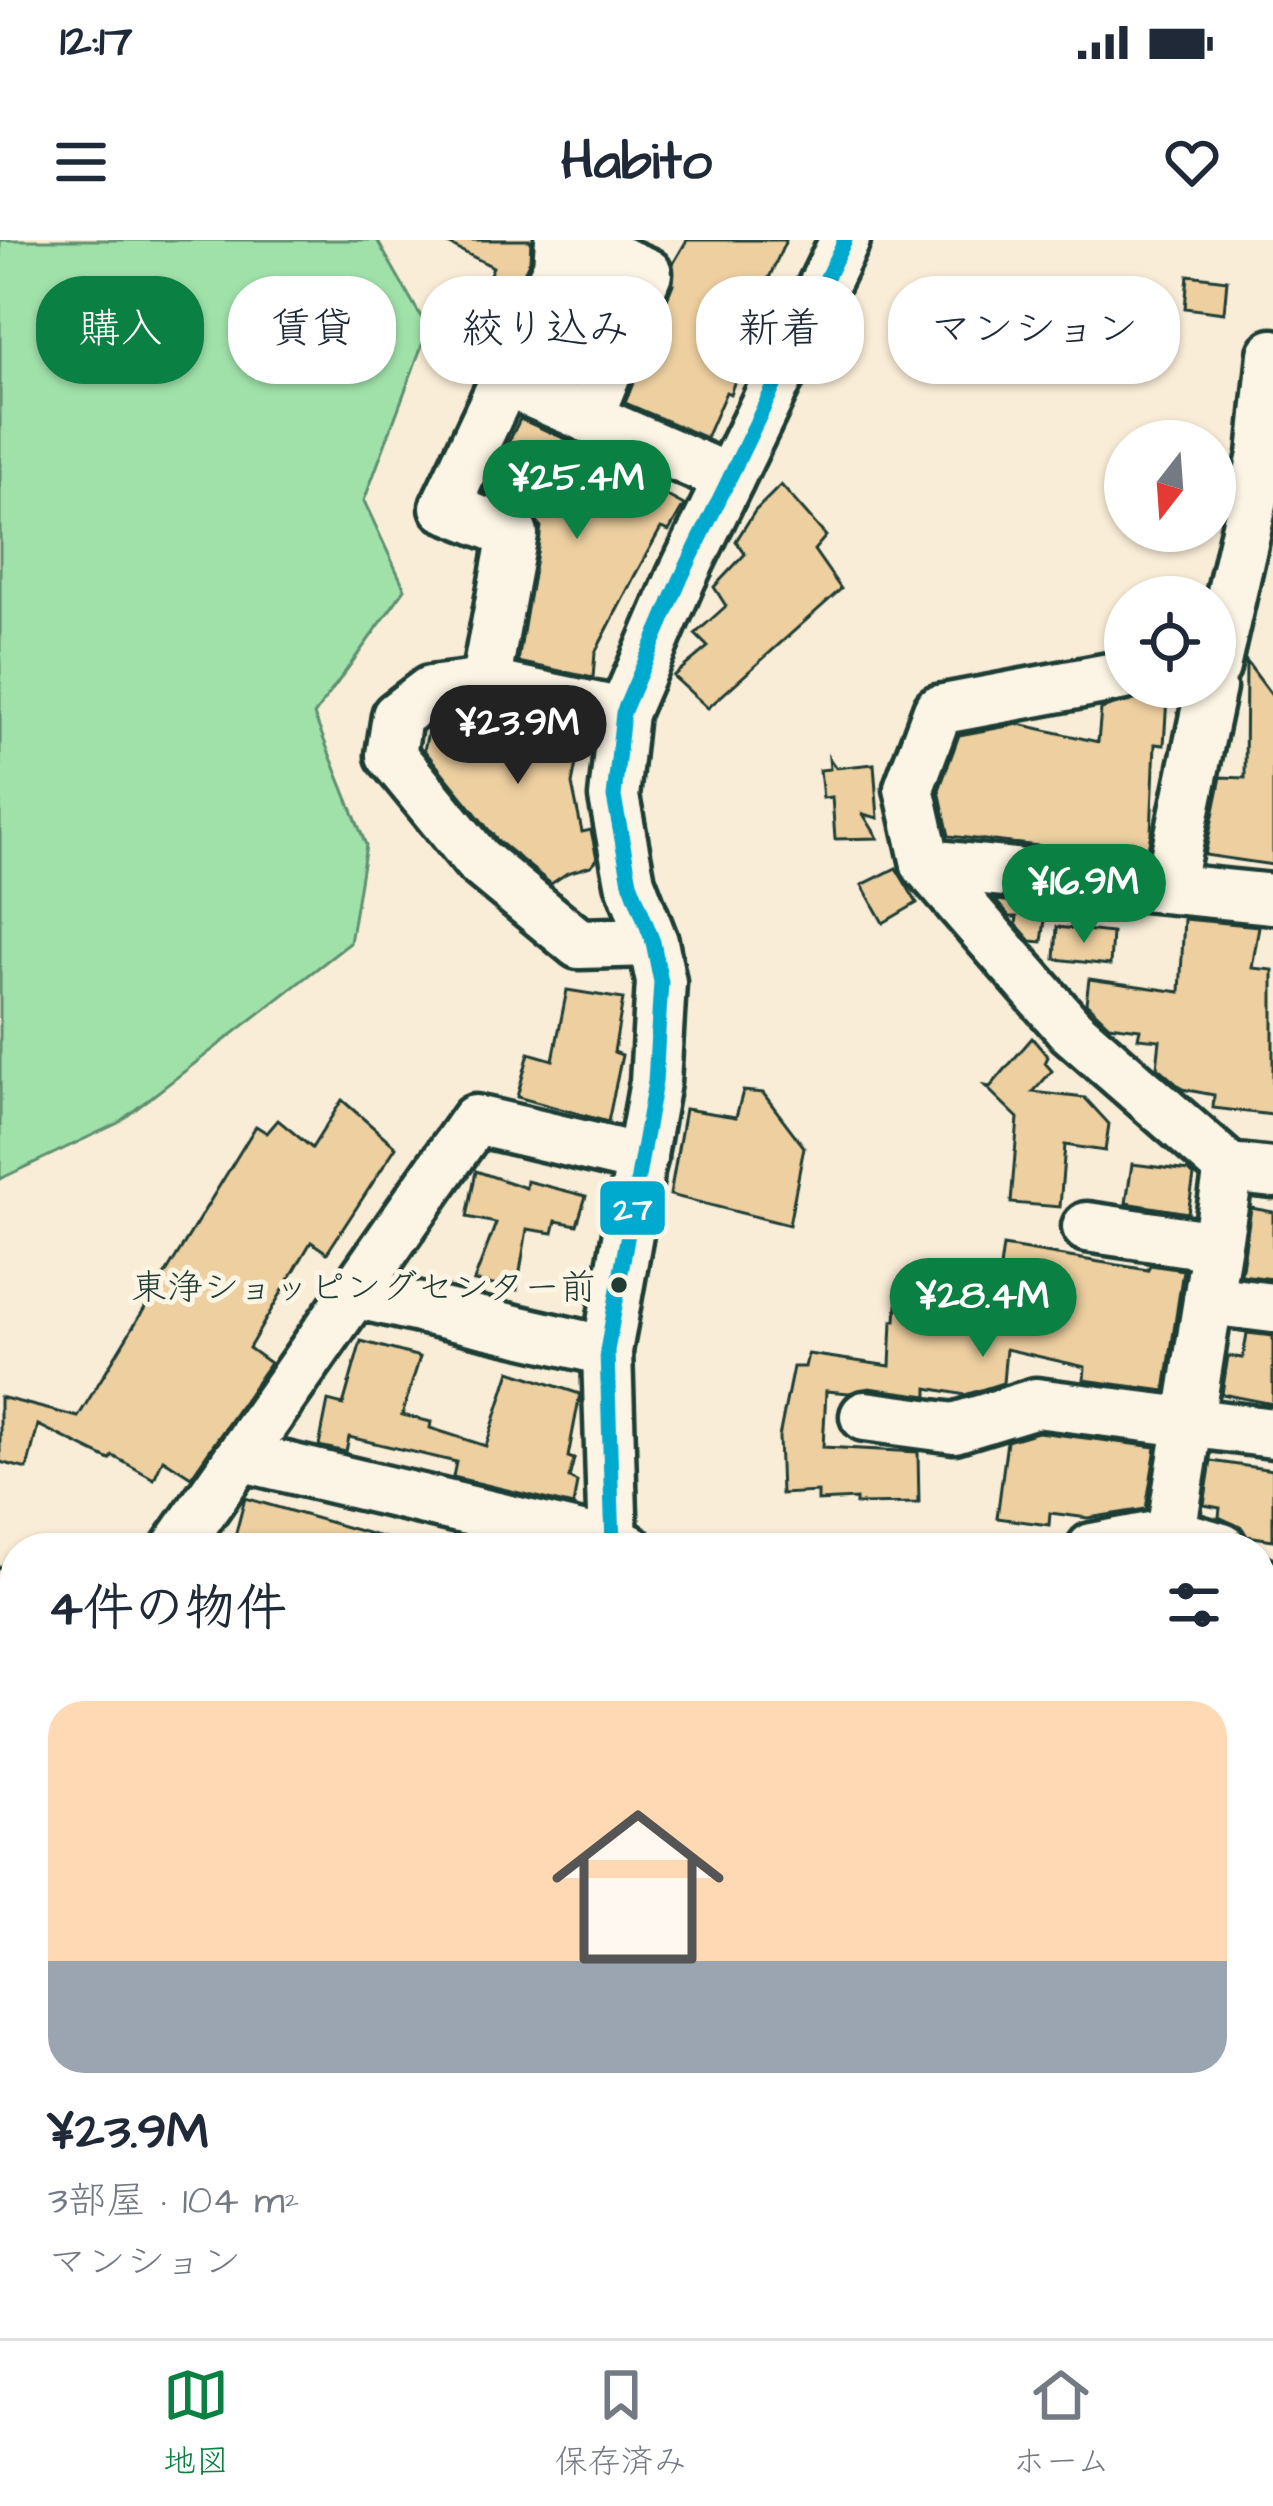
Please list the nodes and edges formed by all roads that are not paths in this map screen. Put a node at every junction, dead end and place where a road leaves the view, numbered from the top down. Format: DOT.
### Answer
graph roads {
  1 [pos="845,240"];
  2 [pos="561,242"];
  3 [pos="553,276"];
  4 [pos="1273,354"];
  5 [pos="503,384"];
  6 [pos="511,384"];
  7 [pos="588,418"];
  8 [pos="1268,455"];
  9 [pos="729,479"];
  10 [pos="1236,581"];
  11 [pos="1104,678"];
  12 [pos="485,684"];
  13 [pos="1206,708"];
  14 [pos="623,713"];
  15 [pos="926,864"];
  16 [pos="1169,887"];
  17 [pos="1273,899"];
  18 [pos="653,942"];
  19 [pos="642,1159"];
  20 [pos="1251,1171"];
  21 [pos="1087,1228"];
  22 [pos="1216,1246"];
  23 [pos="355,1293"];
  24 [pos="1208,1300"];
  25 [pos="1273,1308"];
  26 [pos="607,1351"];
  27 [pos="865,1416"];
  28 [pos="1189,1422"];
  29 [pos="1273,1433"];
  30 [pos="243,1457"];
  31 [pos="187,1533"];
  32 [pos="560,1533"];
  33 [pos="617,1533"];
  34 [pos="1171,1533"];
  1 -- 9 [label="street"];
  2 -- 3 [label="street"];
  2 -- 7 [label="street"];
  4 -- 8 [label="street"];
  5 -- 12 [label="street"];
  6 -- 7 [label="street"];
  7 -- 9 [label="street"];
  8 -- 10 [label="street"];
  9 -- 14 [label="street"];
  11 -- 15 [label="street"];
  12 -- 14 [label="street"];
  12 -- 18 [label="street"];
  13 -- 16 [label="street"];
  14 -- 18 [label="street"];
  15 -- 16 [label="street"];
  15 -- 20 [label="street"];
  16 -- 17 [label="street"];
  18 -- 19 [label="street"];
  19 -- 23 [label="street"];
  19 -- 26 [label="street"];
  20 -- 22 [label="street"];
  21 -- 22 [label="street"];
  22 -- 24 [label="street"];
  23 -- 26 [label="street"];
  23 -- 30 [label="street"];
  24 -- 25 [label="street"];
  24 -- 28 [label="street"];
  26 -- 33 [label="street"];
  27 -- 28 [label="street"];
  28 -- 29 [label="street"];
  28 -- 34 [label="street"];
  30 -- 31 [label="street"];
  30 -- 32 [label="street"];
}
